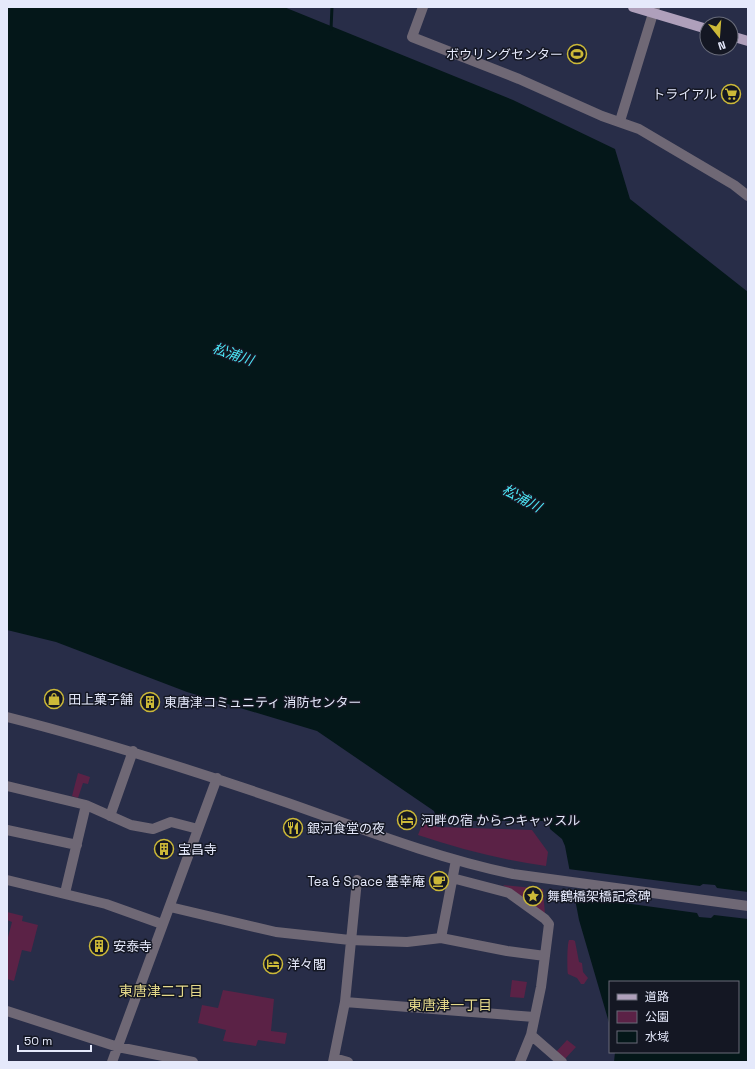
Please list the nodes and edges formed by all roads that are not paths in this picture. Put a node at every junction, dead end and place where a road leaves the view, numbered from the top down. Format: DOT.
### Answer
graph roads {
  1 [pos="423,7"];
  2 [pos="633,7"];
  3 [pos="654,10"];
  4 [pos="699,26"];
  5 [pos="620,122"];
  6 [pos="748,196"];
  7 [pos="7,717"];
  8 [pos="133,751"];
  9 [pos="217,778"];
  10 [pos="7,786"];
  11 [pos="86,805"];
  12 [pos="110,816"];
  13 [pos="198,829"];
  14 [pos="7,830"];
  15 [pos="77,845"];
  16 [pos="456,860"];
  17 [pos="452,878"];
  18 [pos="7,880"];
  19 [pos="357,880"];
  20 [pos="65,893"];
  21 [pos="748,906"];
  22 [pos="170,907"];
  23 [pos="162,924"];
  24 [pos="441,938"];
  25 [pos="350,940"];
  26 [pos="546,956"];
  27 [pos="345,1002"];
  28 [pos="7,1011"];
  29 [pos="534,1017"];
  30 [pos="531,1035"];
  31 [pos="118,1046"];
  32 [pos="333,1060"];
  33 [pos="112,1062"];
  34 [pos="193,1062"];
  35 [pos="348,1062"];
  36 [pos="520,1062"];
  37 [pos="562,1062"];
  1 -- 5 [label="street"];
  2 -- 3 [label="main road"];
  3 -- 4 [label="main road"];
  3 -- 5 [label="street"];
  5 -- 6 [label="street"];
  7 -- 8 [label="street"];
  8 -- 9 [label="street"];
  8 -- 12 [label="street"];
  9 -- 13 [label="street"];
  9 -- 16 [label="street"];
  10 -- 11 [label="street"];
  11 -- 12 [label="street"];
  11 -- 15 [label="street"];
  12 -- 13 [label="street"];
  13 -- 22 [label="street"];
  14 -- 15 [label="street"];
  15 -- 20 [label="street"];
  16 -- 17 [label="street"];
  16 -- 21 [label="street"];
  17 -- 24 [label="street"];
  17 -- 26 [label="street"];
  18 -- 20 [label="street"];
  19 -- 25 [label="street"];
  20 -- 23 [label="street"];
  22 -- 23 [label="street"];
  22 -- 25 [label="street"];
  23 -- 31 [label="street"];
  24 -- 25 [label="street"];
  24 -- 26 [label="street"];
  25 -- 27 [label="street"];
  26 -- 29 [label="street"];
  27 -- 29 [label="street"];
  27 -- 32 [label="street"];
  28 -- 31 [label="street"];
  29 -- 30 [label="street"];
  30 -- 36 [label="street"];
  30 -- 37 [label="street"];
  31 -- 33 [label="street"];
  31 -- 34 [label="street"];
  32 -- 35 [label="street"];
}
